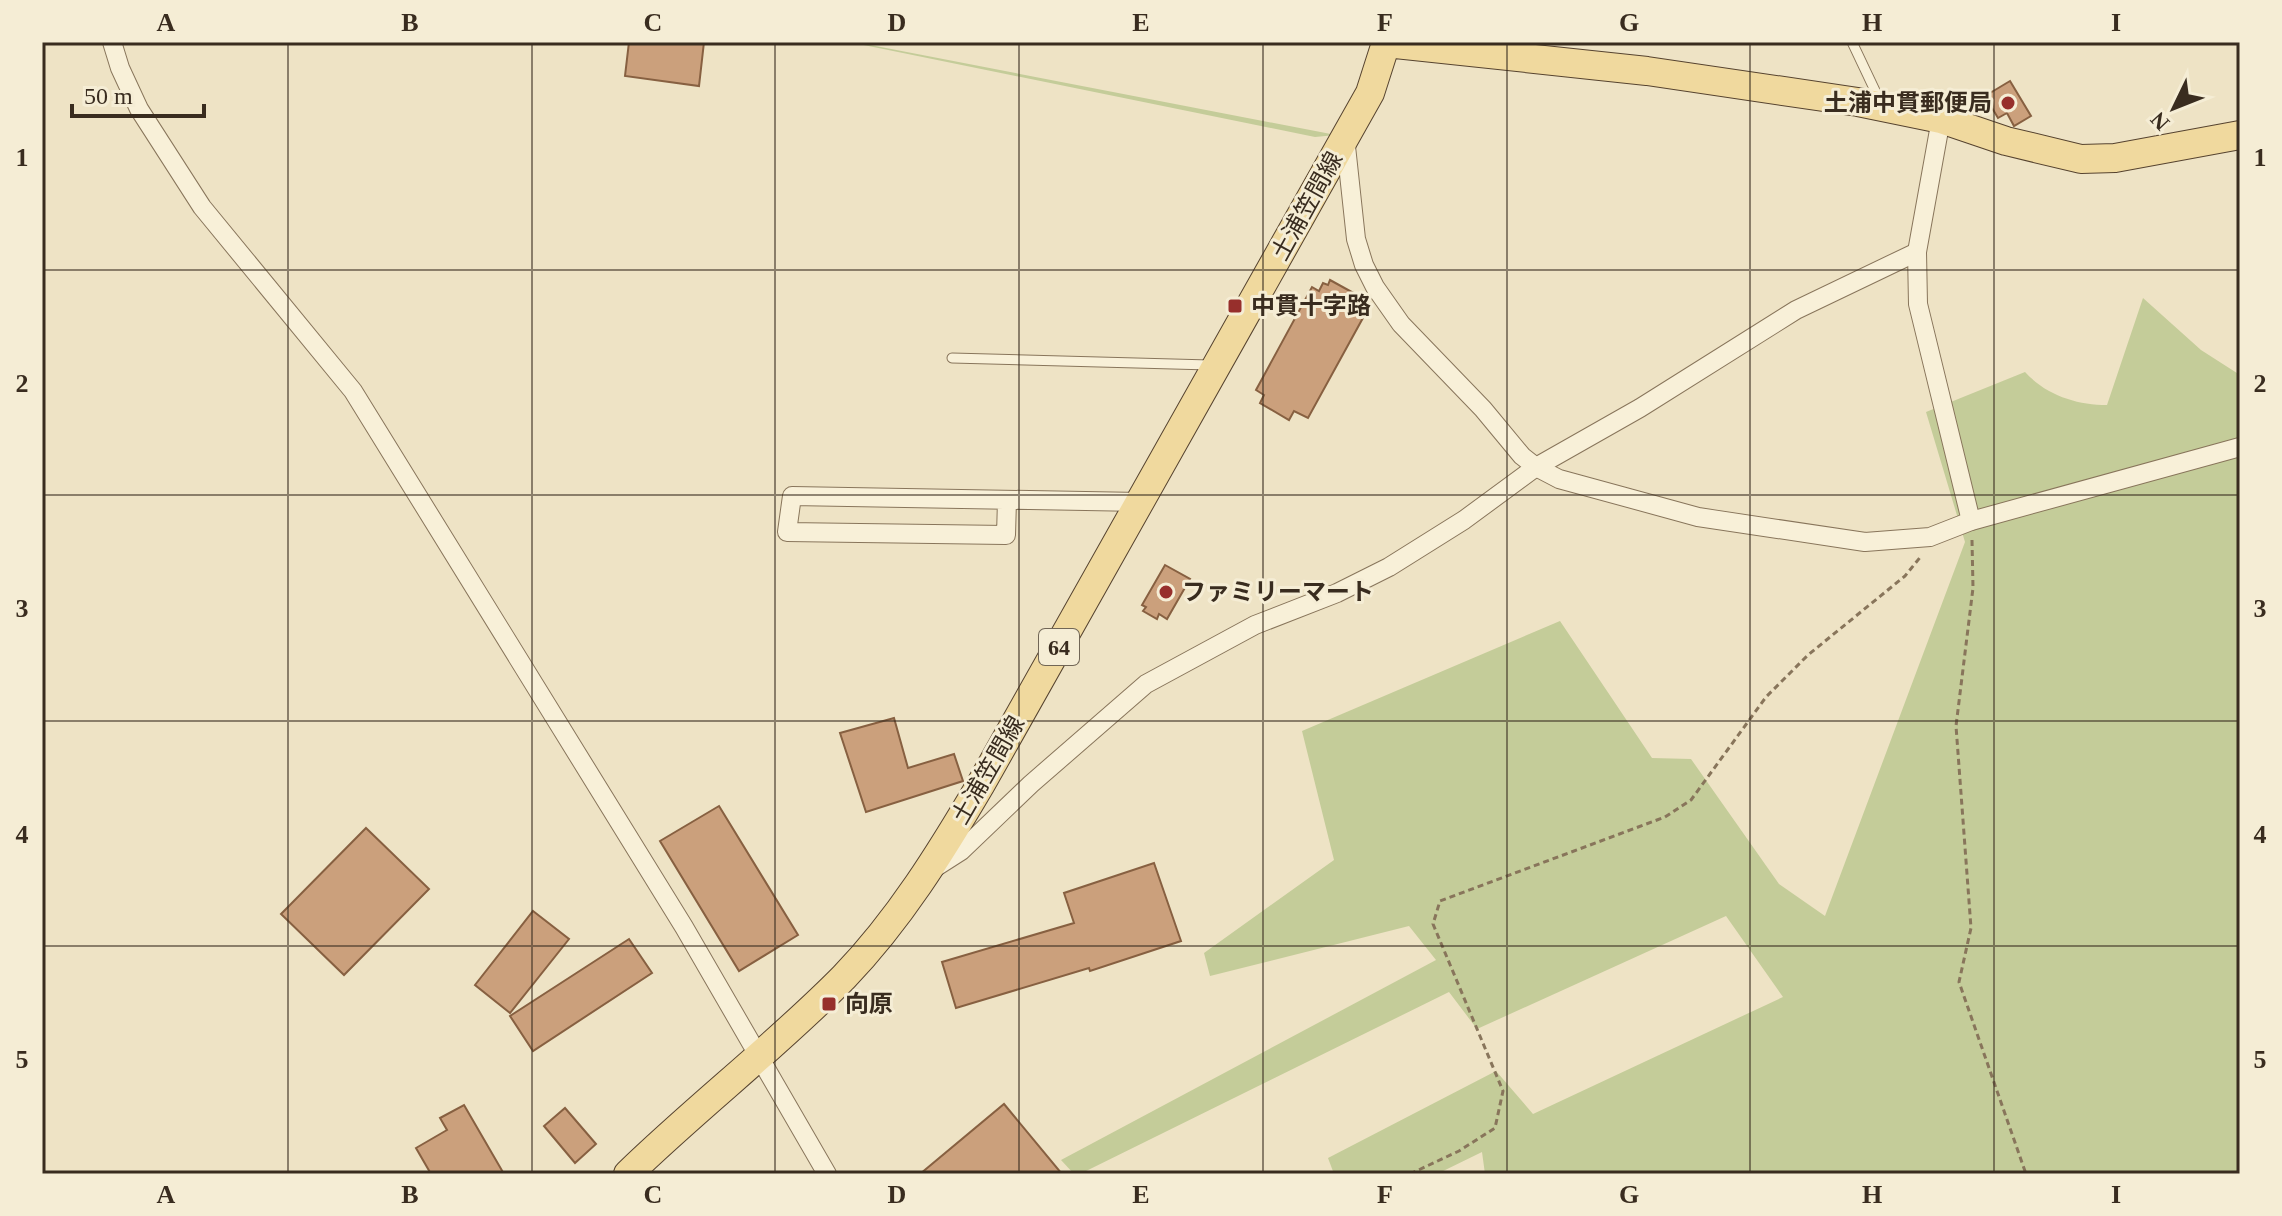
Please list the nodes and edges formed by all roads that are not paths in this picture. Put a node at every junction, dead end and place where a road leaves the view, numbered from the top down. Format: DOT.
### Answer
graph roads {
  1 [pos="112,42"];
  2 [pos="1852,42"];
  3 [pos="1882,106"];
  4 [pos="1941,119"];
  5 [pos="2240,135"];
  6 [pos="1345,137"];
  7 [pos="1917,252"];
  8 [pos="952,358"];
  9 [pos="1218,365"];
  10 [pos="2240,447"];
  11 [pos="1536,467"];
  12 [pos="1007,500"];
  13 [pos="1141,502"];
  14 [pos="1971,521"];
  15 [pos="927,873"];
  16 [pos="759,1057"];
  17 [pos="628,1174"];
  18 [pos="827,1174"];
  1 -- 16 [label="street"];
  2 -- 3 [label="lane"];
  3 -- 4 [label="main road, 土浦笠間線 / 64"];
  3 -- 6 [label="main road, 土浦笠間線 / 64"];
  4 -- 5 [label="main road, 土浦笠間線 / 64"];
  4 -- 7 [label="street"];
  6 -- 9 [label="main road, 土浦笠間線 / 64"];
  6 -- 11 [label="street"];
  7 -- 11 [label="street"];
  7 -- 14 [label="street"];
  8 -- 9 [label="lane"];
  9 -- 13 [label="main road, 土浦笠間線 / 64"];
  10 -- 14 [label="street"];
  11 -- 14 [label="street"];
  11 -- 15 [label="street"];
  12 -- 12 [label="street"];
  12 -- 13 [label="street"];
  13 -- 15 [label="main road, 土浦笠間線 / 64"];
  15 -- 16 [label="main road, 土浦笠間線 / 64"];
  16 -- 17 [label="main road, 土浦笠間線 / 64"];
  16 -- 18 [label="street"];
}
